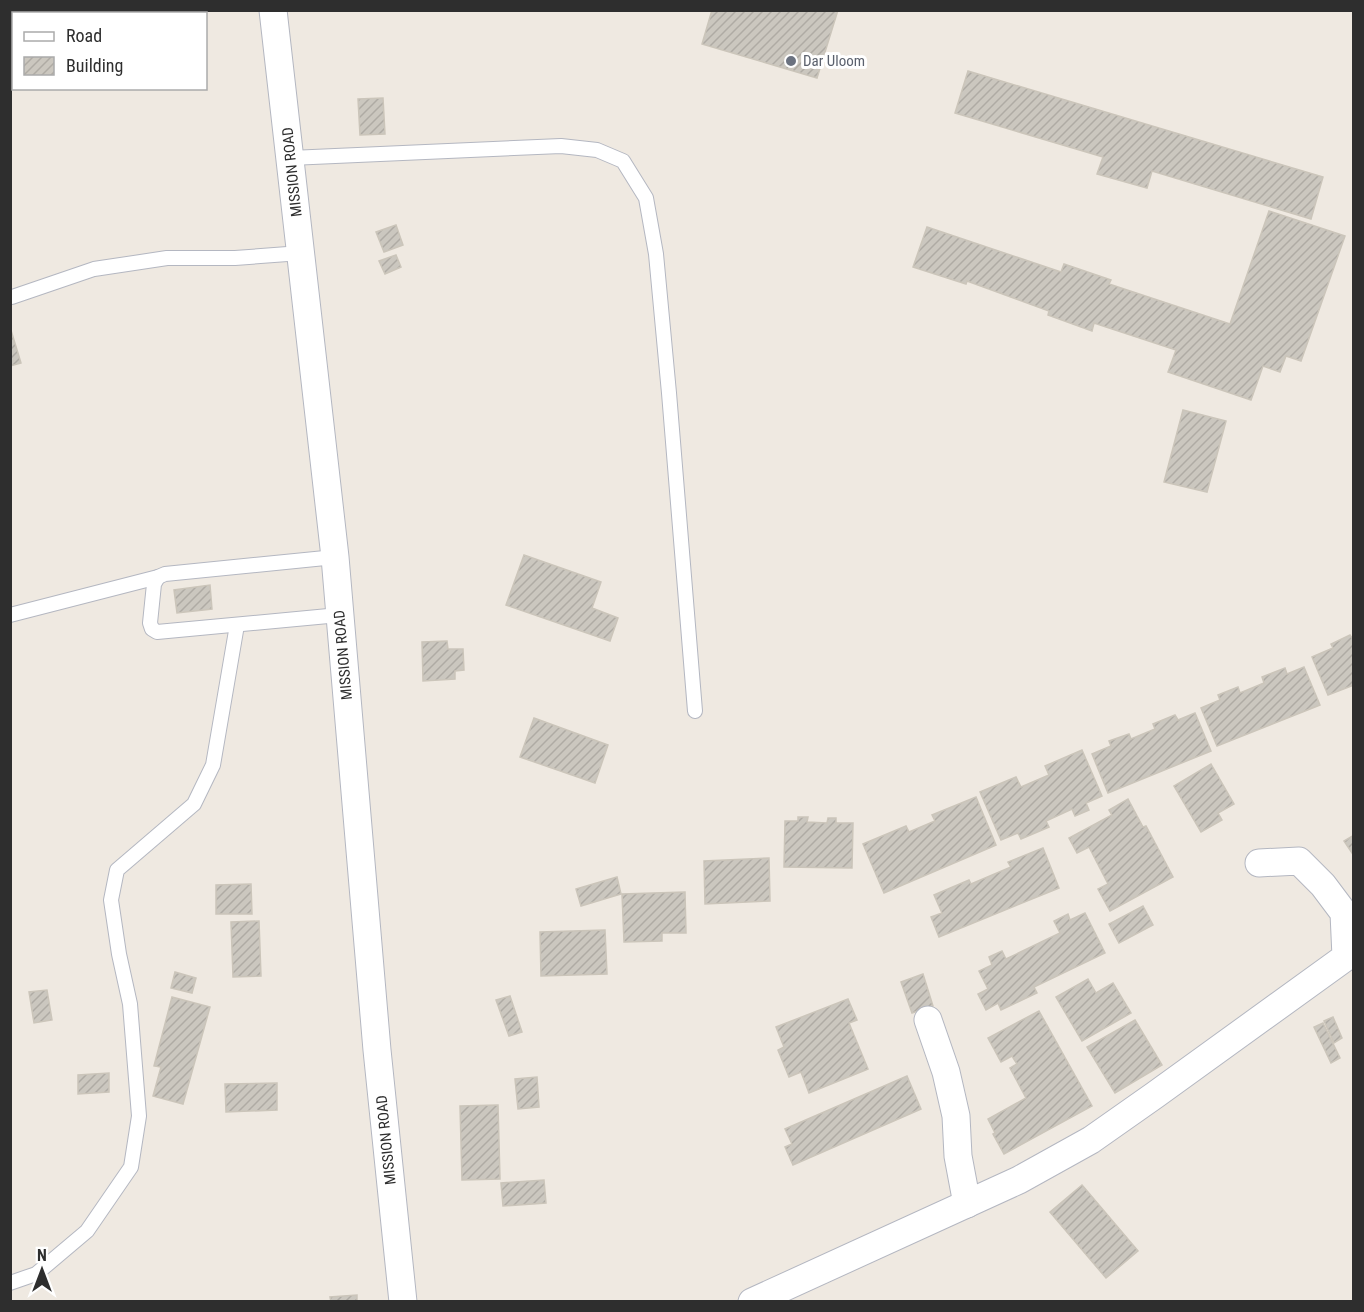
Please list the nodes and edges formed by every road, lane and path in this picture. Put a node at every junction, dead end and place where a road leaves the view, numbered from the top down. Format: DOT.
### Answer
graph roads {
  1 [pos="273,10"];
  2 [pos="290,158"];
  3 [pos="301,253"];
  4 [pos="12,297"];
  5 [pos="335,557"];
  6 [pos="158,577"];
  7 [pos="10,615"];
  8 [pos="339,615"];
  9 [pos="237,625"];
  10 [pos="695,711"];
  11 [pos="1259,863"];
  12 [pos="928,1020"];
  13 [pos="967,1204"];
  14 [pos="10,1283"];
  15 [pos="403,1302"];
  16 [pos="752,1302"];
  1 -- 2 [label="street, MISSION ROAD"];
  2 -- 3 [label="street, MISSION ROAD"];
  2 -- 10 [label="lane"];
  3 -- 4 [label="lane"];
  3 -- 5 [label="street, MISSION ROAD"];
  5 -- 6 [label="lane"];
  5 -- 8 [label="street, MISSION ROAD"];
  6 -- 7 [label="lane"];
  6 -- 9 [label="lane"];
  8 -- 9 [label="lane"];
  8 -- 15 [label="street, MISSION ROAD"];
  9 -- 14 [label="lane"];
  11 -- 13 [label="street"];
  12 -- 13 [label="street"];
  13 -- 16 [label="street"];
}
